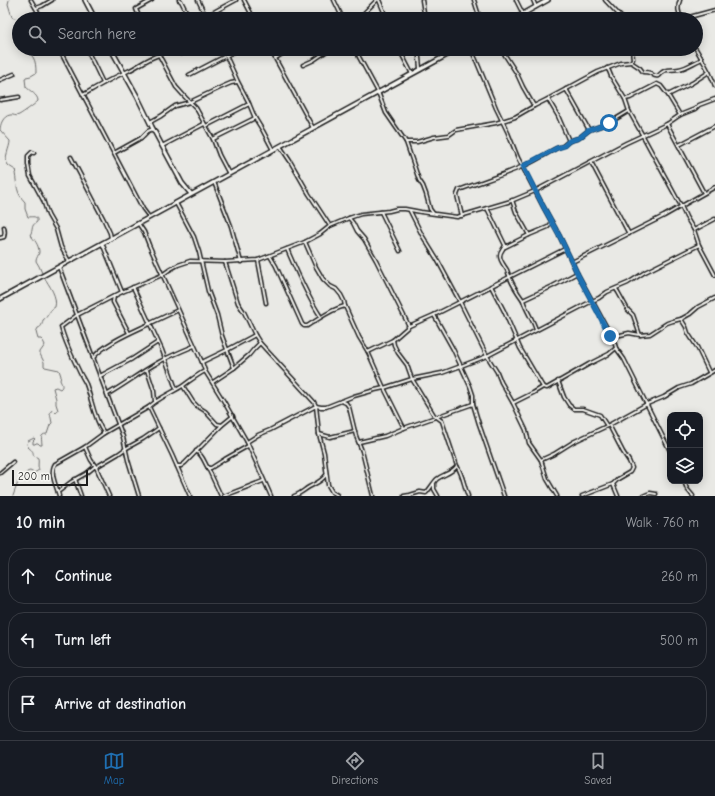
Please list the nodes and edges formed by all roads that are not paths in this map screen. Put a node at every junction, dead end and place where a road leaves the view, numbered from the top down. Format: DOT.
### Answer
graph roads {
  1 [pos="31,0"];
  2 [pos="52,0"];
  3 [pos="85,0"];
  4 [pos="152,0"];
  5 [pos="179,0"];
  6 [pos="198,0"];
  7 [pos="236,0"];
  8 [pos="244,0"];
  9 [pos="334,0"];
  10 [pos="378,0"];
  11 [pos="422,0"];
  12 [pos="474,0"];
  13 [pos="516,0"];
  14 [pos="533,0"];
  15 [pos="548,0"];
  16 [pos="605,0"];
  17 [pos="680,0"];
  18 [pos="536,7"];
  19 [pos="36,8"];
  20 [pos="715,10"];
  21 [pos="38,12"];
  22 [pos="91,12"];
  23 [pos="137,12"];
  24 [pos="186,12"];
  25 [pos="204,12"];
  26 [pos="217,12"];
  27 [pos="250,12"];
  28 [pos="339,12"];
  29 [pos="365,12"];
  30 [pos="384,12"];
  31 [pos="424,12"];
  32 [pos="478,12"];
  33 [pos="522,12"];
  34 [pos="527,12"];
  35 [pos="616,12"];
  36 [pos="678,12"];
  37 [pos="703,13"];
  38 [pos="63,56"];
  39 [pos="90,56"];
  40 [pos="115,56"];
  41 [pos="156,56"];
  42 [pos="160,56"];
  43 [pos="227,56"];
  44 [pos="279,56"];
  45 [pos="320,56"];
  46 [pos="358,56"];
  47 [pos="403,56"];
  48 [pos="419,56"];
  49 [pos="445,56"];
  50 [pos="474,56"];
  51 [pos="505,56"];
  52 [pos="633,56"];
  53 [pos="276,58"];
  54 [pos="702,58"];
  55 [pos="631,62"];
  56 [pos="303,65"];
  57 [pos="607,68"];
  58 [pos="420,70"];
  59 [pos="709,72"];
  60 [pos="124,73"];
  61 [pos="14,74"];
  62 [pos="412,74"];
  63 [pos="189,75"];
  64 [pos="0,80"];
  65 [pos="238,82"];
  66 [pos="103,83"];
  67 [pos="715,85"];
  68 [pos="566,90"];
  69 [pos="378,92"];
  70 [pos="668,94"];
  71 [pos="83,95"];
  72 [pos="19,97"];
  73 [pos="548,99"];
  74 [pos="625,99"];
  75 [pos="715,99"];
  76 [pos="0,100"];
  77 [pos="190,102"];
  78 [pos="249,104"];
  79 [pos="534,106"];
  80 [pos="629,111"];
  81 [pos="680,115"];
  82 [pos="255,118"];
  83 [pos="502,121"];
  84 [pos="150,122"];
  85 [pos="667,124"];
  86 [pos="205,125"];
  87 [pos="715,126"];
  88 [pos="314,128"];
  89 [pos="153,129"];
  90 [pos="589,130"];
  91 [pos="644,136"];
  92 [pos="213,139"];
  93 [pos="569,141"];
  94 [pos="406,142"];
  95 [pos="679,145"];
  96 [pos="162,146"];
  97 [pos="280,146"];
  98 [pos="273,150"];
  99 [pos="34,153"];
  100 [pos="114,153"];
  101 [pos="71,157"];
  102 [pos="591,162"];
  103 [pos="523,166"];
  104 [pos="229,174"];
  105 [pos="214,182"];
  106 [pos="715,187"];
  107 [pos="535,191"];
  108 [pos="704,193"];
  109 [pos="191,194"];
  110 [pos="512,200"];
  111 [pos="176,203"];
  112 [pos="681,206"];
  113 [pos="487,208"];
  114 [pos="409,210"];
  115 [pos="381,212"];
  116 [pos="434,214"];
  117 [pos="462,216"];
  118 [pos="149,218"];
  119 [pos="348,218"];
  120 [pos="715,219"];
  121 [pos="552,222"];
  122 [pos="138,223"];
  123 [pos="330,226"];
  124 [pos="4,227"];
  125 [pos="694,230"];
  126 [pos="629,234"];
  127 [pos="529,235"];
  128 [pos="0,238"];
  129 [pos="111,238"];
  130 [pos="305,242"];
  131 [pos="102,244"];
  132 [pos="699,245"];
  133 [pos="505,247"];
  134 [pos="565,248"];
  135 [pos="287,249"];
  136 [pos="400,251"];
  137 [pos="270,256"];
  138 [pos="258,260"];
  139 [pos="69,261"];
  140 [pos="201,261"];
  141 [pos="225,262"];
  142 [pos="241,262"];
  143 [pos="572,262"];
  144 [pos="59,266"];
  145 [pos="577,273"];
  146 [pos="715,274"];
  147 [pos="162,275"];
  148 [pos="509,277"];
  149 [pos="491,286"];
  150 [pos="133,287"];
  151 [pos="616,289"];
  152 [pos="122,292"];
  153 [pos="114,296"];
  154 [pos="715,298"];
  155 [pos="0,299"];
  156 [pos="523,300"];
  157 [pos="592,301"];
  158 [pos="460,302"];
  159 [pos="266,303"];
  160 [pos="345,306"];
  161 [pos="178,310"];
  162 [pos="77,315"];
  163 [pos="434,315"];
  164 [pos="321,316"];
  165 [pos="680,319"];
  166 [pos="150,323"];
  167 [pos="409,326"];
  168 [pos="536,330"];
  169 [pos="129,334"];
  170 [pos="255,335"];
  171 [pos="640,335"];
  172 [pos="610,336"];
  173 [pos="393,340"];
  174 [pos="516,340"];
  175 [pos="158,342"];
  176 [pos="260,343"];
  177 [pos="194,346"];
  178 [pos="616,348"];
  179 [pos="227,350"];
  180 [pos="368,352"];
  181 [pos="487,356"];
  182 [pos="93,358"];
  183 [pos="165,359"];
  184 [pos="202,362"];
  185 [pos="461,366"];
  186 [pos="234,368"];
  187 [pos="147,370"];
  188 [pos="715,370"];
  189 [pos="205,371"];
  190 [pos="709,372"];
  191 [pos="100,376"];
  192 [pos="412,379"];
  193 [pos="558,381"];
  194 [pos="213,382"];
  195 [pos="183,386"];
  196 [pos="543,387"];
  197 [pos="384,388"];
  198 [pos="176,389"];
  199 [pos="108,394"];
  200 [pos="341,400"];
  201 [pos="155,401"];
  202 [pos="513,403"];
  203 [pos="474,404"];
  204 [pos="647,404"];
  205 [pos="316,406"];
  206 [pos="150,407"];
  207 [pos="233,416"];
  208 [pos="436,417"];
  209 [pos="119,425"];
  210 [pos="222,425"];
  211 [pos="608,425"];
  212 [pos="159,428"];
  213 [pos="404,428"];
  214 [pos="355,431"];
  215 [pos="104,434"];
  216 [pos="319,434"];
  217 [pos="247,442"];
  218 [pos="359,442"];
  219 [pos="248,446"];
  220 [pos="85,447"];
  221 [pos="668,448"];
  222 [pos="125,449"];
  223 [pos="196,451"];
  224 [pos="541,460"];
  225 [pos="13,462"];
  226 [pos="177,466"];
  227 [pos="457,466"];
  228 [pos="96,467"];
  229 [pos="208,468"];
  230 [pos="0,473"];
  231 [pos="326,475"];
  232 [pos="76,480"];
  233 [pos="263,481"];
  234 [pos="434,483"];
  235 [pos="613,484"];
  236 [pos="685,484"];
  237 [pos="58,492"];
  238 [pos="656,494"];
  239 [pos="338,495"];
  240 [pos="59,496"];
  241 [pos="81,496"];
  242 [pos="108,496"];
  243 [pos="139,496"];
  244 [pos="190,496"];
  245 [pos="222,496"];
  246 [pos="271,496"];
  247 [pos="294,496"];
  248 [pos="373,496"];
  249 [pos="404,496"];
  250 [pos="438,496"];
  251 [pos="468,496"];
  252 [pos="504,496"];
  253 [pos="557,496"];
  254 [pos="582,496"];
  255 [pos="618,496"];
  256 [pos="643,496"];
  257 [pos="693,496"];
  1 -- 19 [label="street"];
  2 -- 19 [label="street"];
  3 -- 22 [label="main road"];
  4 -- 23 [label="street"];
  5 -- 24 [label="street"];
  6 -- 25 [label="street"];
  7 -- 26 [label="street"];
  8 -- 27 [label="street"];
  9 -- 28 [label="street"];
  10 -- 29 [label="street"];
  10 -- 30 [label="street"];
  11 -- 31 [label="street"];
  12 -- 32 [label="street"];
  13 -- 33 [label="street"];
  14 -- 18 [label="street"];
  15 -- 18 [label="main road"];
  16 -- 35 [label="street"];
  17 -- 36 [label="street"];
  18 -- 34 [label="main road"];
  19 -- 21 [label="street"];
  20 -- 37 [label="street"];
  38 -- 71 [label="street"];
  39 -- 66 [label="street"];
  40 -- 60 [label="main road"];
  41 -- 60 [label="street"];
  42 -- 77 [label="street"];
  43 -- 63 [label="street"];
  43 -- 65 [label="street"];
  44 -- 53 [label="street"];
  45 -- 56 [label="street"];
  46 -- 69 [label="street"];
  47 -- 62 [label="street"];
  48 -- 58 [label="street"];
  49 -- 58 [label="main road"];
  50 -- 83 [label="street"];
  51 -- 79 [label="street"];
  52 -- 55 [label="street"];
  53 -- 88 [label="street"];
  54 -- 55 [label="street"];
  54 -- 59 [label="street"];
  55 -- 57 [label="street"];
  57 -- 68 [label="street"];
  57 -- 74 [label="street"];
  58 -- 62 [label="main road"];
  59 -- 67 [label="street"];
  59 -- 70 [label="street"];
  60 -- 66 [label="street"];
  60 -- 84 [label="main road"];
  61 -- 64 [label="street"];
  62 -- 69 [label="main road"];
  65 -- 77 [label="street"];
  65 -- 78 [label="street"];
  66 -- 71 [label="street"];
  68 -- 73 [label="street"];
  68 -- 90 [label="street"];
  69 -- 88 [label="main road"];
  69 -- 94 [label="street"];
  70 -- 74 [label="street"];
  70 -- 81 [label="street"];
  71 -- 100 [label="street"];
  72 -- 76 [label="street"];
  73 -- 79 [label="street"];
  73 -- 93 [label="street"];
  74 -- 80 [label="street"];
  75 -- 81 [label="street"];
  77 -- 84 [label="street"];
  77 -- 86 [label="street"];
  78 -- 82 [label="street"];
  78 -- 86 [label="street"];
  79 -- 83 [label="street"];
  80 -- 90 [label="street"];
  80 -- 91 [label="street"];
  81 -- 85 [label="street"];
  82 -- 92 [label="street"];
  82 -- 98 [label="street"];
  83 -- 94 [label="street"];
  83 -- 103 [label="street"];
  84 -- 89 [label="main road"];
  85 -- 91 [label="street"];
  85 -- 95 [label="street"];
  86 -- 92 [label="street"];
  86 -- 96 [label="street"];
  87 -- 95 [label="street"];
  88 -- 97 [label="main road"];
  89 -- 96 [label="main road"];
  89 -- 100 [label="street"];
  90 -- 93 [label="street"];
  91 -- 102 [label="street"];
  91 -- 112 [label="street"];
  92 -- 104 [label="street"];
  93 -- 103 [label="street"];
  94 -- 116 [label="street"];
  95 -- 108 [label="street"];
  96 -- 109 [label="main road"];
  97 -- 98 [label="main road"];
  97 -- 123 [label="street"];
  98 -- 104 [label="main road"];
  99 -- 139 [label="street"];
  100 -- 118 [label="street"];
  101 -- 129 [label="street"];
  102 -- 107 [label="street"];
  102 -- 126 [label="street"];
  103 -- 107 [label="street"];
  103 -- 117 [label="street"];
  104 -- 105 [label="main road"];
  105 -- 109 [label="main road"];
  105 -- 142 [label="street"];
  106 -- 108 [label="street"];
  107 -- 110 [label="street"];
  107 -- 121 [label="street"];
  108 -- 112 [label="street"];
  109 -- 111 [label="main road"];
  110 -- 113 [label="street"];
  110 -- 127 [label="street"];
  111 -- 118 [label="main road"];
  111 -- 140 [label="street"];
  112 -- 125 [label="street"];
  112 -- 126 [label="street"];
  113 -- 117 [label="street"];
  113 -- 133 [label="street"];
  114 -- 115 [label="street"];
  114 -- 116 [label="street"];
  114 -- 158 [label="street"];
  115 -- 119 [label="street"];
  115 -- 136 [label="street"];
  116 -- 117 [label="street"];
  118 -- 122 [label="main road"];
  119 -- 123 [label="street"];
  119 -- 167 [label="street"];
  120 -- 125 [label="street"];
  121 -- 127 [label="street"];
  121 -- 134 [label="street"];
  122 -- 129 [label="main road"];
  122 -- 147 [label="street"];
  123 -- 130 [label="street"];
  124 -- 128 [label="street"];
  125 -- 132 [label="street"];
  126 -- 143 [label="street"];
  127 -- 133 [label="street"];
  129 -- 131 [label="main road"];
  130 -- 135 [label="street"];
  130 -- 160 [label="street"];
  131 -- 139 [label="main road"];
  131 -- 152 [label="street"];
  132 -- 146 [label="street"];
  132 -- 151 [label="street"];
  133 -- 148 [label="street"];
  134 -- 143 [label="street"];
  134 -- 148 [label="street"];
  135 -- 137 [label="street"];
  135 -- 164 [label="street"];
  137 -- 138 [label="street"];
  137 -- 164 [label="street"];
  138 -- 142 [label="street"];
  138 -- 159 [label="street"];
  139 -- 144 [label="main road"];
  140 -- 141 [label="street"];
  140 -- 147 [label="street"];
  140 -- 179 [label="street"];
  141 -- 142 [label="street"];
  141 -- 170 [label="street"];
  143 -- 145 [label="street"];
  144 -- 155 [label="main road"];
  144 -- 162 [label="street"];
  145 -- 156 [label="street"];
  145 -- 157 [label="street"];
  147 -- 150 [label="street"];
  147 -- 161 [label="street"];
  148 -- 149 [label="street"];
  148 -- 156 [label="street"];
  149 -- 158 [label="street"];
  149 -- 174 [label="street"];
  150 -- 152 [label="street"];
  150 -- 166 [label="street"];
  151 -- 157 [label="street"];
  151 -- 171 [label="street"];
  152 -- 153 [label="street"];
  153 -- 162 [label="street"];
  153 -- 169 [label="street"];
  154 -- 165 [label="street"];
  156 -- 168 [label="street"];
  157 -- 168 [label="street"];
  157 -- 172 [label="street"];
  158 -- 163 [label="street"];
  158 -- 181 [label="street"];
  160 -- 164 [label="street"];
  160 -- 180 [label="street"];
  161 -- 166 [label="street"];
  161 -- 177 [label="street"];
  162 -- 182 [label="street"];
  162 -- 215 [label="street"];
  163 -- 167 [label="street"];
  163 -- 185 [label="street"];
  165 -- 171 [label="street"];
  165 -- 190 [label="street"];
  166 -- 169 [label="street"];
  166 -- 175 [label="street"];
  167 -- 173 [label="street"];
  168 -- 174 [label="street"];
  169 -- 182 [label="street"];
  170 -- 176 [label="street"];
  170 -- 179 [label="street"];
  171 -- 172 [label="street"];
  172 -- 178 [label="street"];
  173 -- 180 [label="street"];
  173 -- 192 [label="street"];
  174 -- 181 [label="street"];
  174 -- 196 [label="street"];
  175 -- 183 [label="street"];
  175 -- 191 [label="street"];
  176 -- 186 [label="street"];
  176 -- 205 [label="street"];
  177 -- 183 [label="street"];
  177 -- 184 [label="street"];
  178 -- 193 [label="street"];
  178 -- 204 [label="street"];
  179 -- 184 [label="street"];
  179 -- 186 [label="street"];
  180 -- 197 [label="street"];
  181 -- 185 [label="street"];
  181 -- 202 [label="street"];
  182 -- 191 [label="street"];
  183 -- 187 [label="street"];
  183 -- 198 [label="street"];
  184 -- 189 [label="street"];
  185 -- 192 [label="street"];
  185 -- 203 [label="street"];
  186 -- 194 [label="street"];
  187 -- 199 [label="street"];
  187 -- 201 [label="street"];
  188 -- 190 [label="street"];
  189 -- 194 [label="street"];
  189 -- 195 [label="street"];
  190 -- 204 [label="street"];
  191 -- 199 [label="street"];
  192 -- 197 [label="street"];
  192 -- 208 [label="street"];
  193 -- 196 [label="street"];
  193 -- 211 [label="street"];
  194 -- 207 [label="street"];
  195 -- 198 [label="street"];
  195 -- 210 [label="street"];
  196 -- 202 [label="street"];
  197 -- 200 [label="street"];
  197 -- 213 [label="street"];
  198 -- 201 [label="street"];
  199 -- 209 [label="street"];
  200 -- 205 [label="street"];
  200 -- 214 [label="street"];
  201 -- 206 [label="street"];
  202 -- 224 [label="street"];
  203 -- 208 [label="street"];
  203 -- 252 [label="street"];
  204 -- 211 [label="street"];
  204 -- 221 [label="street"];
  205 -- 216 [label="street"];
  205 -- 217 [label="street"];
  206 -- 209 [label="street"];
  206 -- 212 [label="street"];
  207 -- 210 [label="street"];
  207 -- 217 [label="street"];
  208 -- 213 [label="street"];
  208 -- 227 [label="street"];
  209 -- 215 [label="street"];
  209 -- 222 [label="street"];
  210 -- 223 [label="street"];
  211 -- 224 [label="street"];
  211 -- 235 [label="street"];
  212 -- 222 [label="street"];
  212 -- 226 [label="street"];
  213 -- 218 [label="street"];
  214 -- 216 [label="street"];
  214 -- 218 [label="street"];
  215 -- 220 [label="street"];
  216 -- 231 [label="street"];
  217 -- 219 [label="street"];
  218 -- 248 [label="street"];
  219 -- 229 [label="street"];
  219 -- 233 [label="street"];
  220 -- 228 [label="street"];
  220 -- 237 [label="street"];
  222 -- 228 [label="street"];
  222 -- 243 [label="street"];
  223 -- 226 [label="street"];
  223 -- 229 [label="street"];
  224 -- 253 [label="street"];
  225 -- 230 [label="street"];
  226 -- 244 [label="street"];
  227 -- 234 [label="street"];
  227 -- 251 [label="street"];
  228 -- 232 [label="street"];
  228 -- 242 [label="street"];
  229 -- 245 [label="street"];
  231 -- 239 [label="street"];
  231 -- 247 [label="street"];
  232 -- 237 [label="street"];
  232 -- 241 [label="street"];
  233 -- 245 [label="street"];
  233 -- 246 [label="street"];
  234 -- 249 [label="street"];
  234 -- 250 [label="street"];
  235 -- 254 [label="street"];
  235 -- 255 [label="street"];
  236 -- 257 [label="street"];
  237 -- 240 [label="street"];
  238 -- 256 [label="street"];
}
